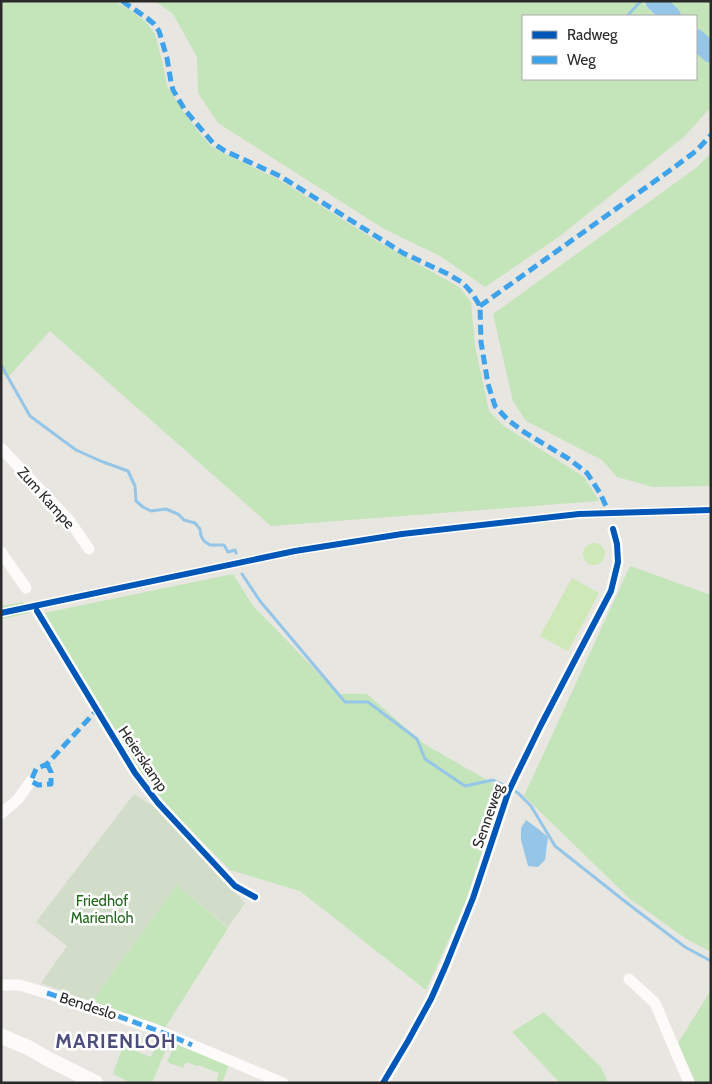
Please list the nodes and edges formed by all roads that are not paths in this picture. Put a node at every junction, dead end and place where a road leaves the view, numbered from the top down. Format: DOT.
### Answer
graph roads {
  1 [pos="1,448"];
  2 [pos="613,529"];
  3 [pos="89,549"];
  4 [pos="1,552"];
  5 [pos="26,588"];
  6 [pos="37,611"];
  7 [pos="31,781"];
  8 [pos="1,814"];
  9 [pos="255,897"];
  10 [pos="629,979"];
  11 [pos="1,985"];
  12 [pos="1,1036"];
  13 [pos="96,1083"];
  14 [pos="283,1083"];
  15 [pos="383,1083"];
  16 [pos="689,1083"];
  1 -- 3 [label="street, Zum Kampe"];
  2 -- 15 [label="street, Senneweg"];
  4 -- 5 [label="street"];
  6 -- 9 [label="street, Heierskamp"];
  7 -- 8 [label="street"];
  10 -- 16 [label="street"];
  11 -- 14 [label="street, Bendeslo"];
  12 -- 13 [label="street"];
}
